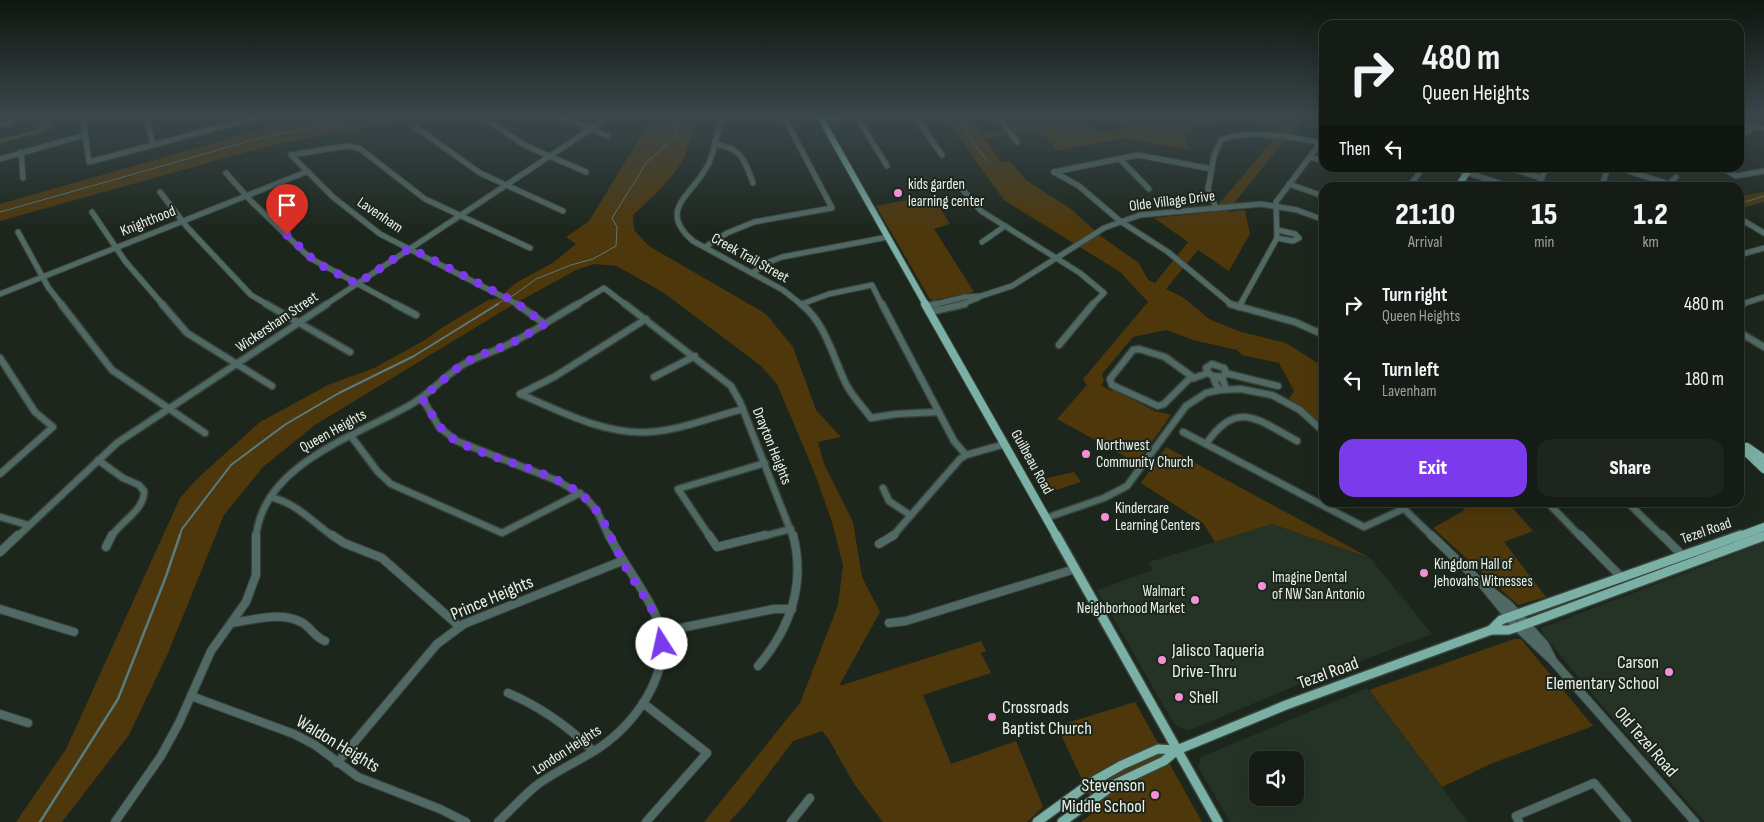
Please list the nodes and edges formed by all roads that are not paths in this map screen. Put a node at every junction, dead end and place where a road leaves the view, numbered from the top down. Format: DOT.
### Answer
graph roads {
  1 [pos="20,155"];
  2 [pos="88,155"];
  3 [pos="114,155"];
  4 [pos="294,155"];
  5 [pos="369,155"];
  6 [pos="454,155"];
  7 [pos="711,155"];
  8 [pos="741,155"];
  9 [pos="804,155"];
  10 [pos="842,155"];
  11 [pos="880,155"];
  12 [pos="1215,155"];
  13 [pos="549,156"];
  14 [pos="1310,156"];
  15 [pos="1120,159"];
  16 [pos="1319,159"];
  17 [pos="887,166"];
  18 [pos="1212,169"];
  19 [pos="1764,171"];
  20 [pos="306,172"];
  21 [pos="586,172"];
  22 [pos="1473,172"];
  23 [pos="1522,172"];
  24 [pos="1544,172"];
  25 [pos="1633,172"];
  26 [pos="1730,172"];
  27 [pos="226,173"];
  28 [pos="1676,176"];
  29 [pos="23,178"];
  30 [pos="1542,178"];
  31 [pos="1499,182"];
  32 [pos="1540,182"];
  33 [pos="1667,182"];
  34 [pos="1671,182"];
  35 [pos="753,183"];
  36 [pos="1289,184"];
  37 [pos="506,185"];
  38 [pos="1149,189"];
  39 [pos="963,190"];
  40 [pos="160,192"];
  41 [pos="1319,195"];
  42 [pos="246,196"];
  43 [pos="1275,206"];
  44 [pos="1216,208"];
  45 [pos="564,211"];
  46 [pos="92,212"];
  47 [pos="459,216"];
  48 [pos="1319,218"];
  49 [pos="182,221"];
  50 [pos="1120,221"];
  51 [pos="1744,221"];
  52 [pos="1005,226"];
  53 [pos="1278,230"];
  54 [pos="18,232"];
  55 [pos="1764,233"];
  56 [pos="888,237"];
  57 [pos="1277,238"];
  58 [pos="982,242"];
  59 [pos="705,247"];
  60 [pos="114,248"];
  61 [pos="410,248"];
  62 [pos="530,248"];
  63 [pos="1764,248"];
  64 [pos="1744,254"];
  65 [pos="1057,259"];
  66 [pos="752,273"];
  67 [pos="42,277"];
  68 [pos="357,284"];
  69 [pos="872,285"];
  70 [pos="604,288"];
  71 [pos="0,294"];
  72 [pos="1764,297"];
  73 [pos="1744,303"];
  74 [pos="802,304"];
  75 [pos="1239,307"];
  76 [pos="928,309"];
  77 [pos="416,316"];
  78 [pos="646,319"];
  79 [pos="299,322"];
  80 [pos="545,324"];
  81 [pos="1319,332"];
  82 [pos="1744,335"];
  83 [pos="1060,345"];
  84 [pos="1764,347"];
  85 [pos="350,352"];
  86 [pos="695,356"];
  87 [pos="0,358"];
  88 [pos="236,364"];
  89 [pos="1208,373"];
  90 [pos="1225,373"];
  91 [pos="654,376"];
  92 [pos="1218,377"];
  93 [pos="1194,378"];
  94 [pos="272,386"];
  95 [pos="1278,386"];
  96 [pos="1223,389"];
  97 [pos="422,398"];
  98 [pos="168,409"];
  99 [pos="743,409"];
  100 [pos="939,412"];
  101 [pos="1319,427"];
  102 [pos="1183,432"];
  103 [pos="205,433"];
  104 [pos="351,436"];
  105 [pos="1297,441"];
  106 [pos="1005,444"];
  107 [pos="1206,444"];
  108 [pos="1744,445"];
  109 [pos="1744,450"];
  110 [pos="966,455"];
  111 [pos="1764,459"];
  112 [pos="98,460"];
  113 [pos="765,463"];
  114 [pos="1764,468"];
  115 [pos="0,474"];
  116 [pos="883,488"];
  117 [pos="580,493"];
  118 [pos="270,497"];
  119 [pos="1319,503"];
  120 [pos="1326,507"];
  121 [pos="1552,507"];
  122 [pos="1632,507"];
  123 [pos="1403,509"];
  124 [pos="910,515"];
  125 [pos="0,517"];
  126 [pos="1046,518"];
  127 [pos="28,525"];
  128 [pos="1764,527"];
  129 [pos="791,529"];
  130 [pos="1764,536"];
  131 [pos="880,544"];
  132 [pos="106,546"];
  133 [pos="0,552"];
  134 [pos="1682,555"];
  135 [pos="622,560"];
  136 [pos="1075,569"];
  137 [pos="1621,577"];
  138 [pos="0,609"];
  139 [pos="792,609"];
  140 [pos="1513,616"];
  141 [pos="232,622"];
  142 [pos="889,623"];
  143 [pos="460,626"];
  144 [pos="1522,626"];
  145 [pos="1492,630"];
  146 [pos="74,632"];
  147 [pos="661,632"];
  148 [pos="325,641"];
  149 [pos="758,666"];
  150 [pos="508,693"];
  151 [pos="192,696"];
  152 [pos="643,703"];
  153 [pos="0,714"];
  154 [pos="28,723"];
  155 [pos="1177,750"];
  156 [pos="593,751"];
  157 [pos="338,763"];
  158 [pos="810,798"];
  159 [pos="1517,819"];
  160 [pos="115,822"];
  161 [pos="466,822"];
  162 [pos="498,822"];
  163 [pos="646,822"];
  164 [pos="791,822"];
  165 [pos="1037,822"];
  166 [pos="1062,822"];
  167 [pos="1218,822"];
  168 [pos="1626,822"];
  169 [pos="1695,822"];
  1 -- 29 [label="street"];
  2 -- 3 [label="street"];
  4 -- 20 [label="street, Lavenham"];
  5 -- 47 [label="street, Lavenham"];
  6 -- 37 [label="street"];
  7 -- 59 [label="street, Creek Trail Street"];
  8 -- 35 [label="street"];
  9 -- 59 [label="street"];
  10 -- 56 [label="main road, Guilbeau Road"];
  11 -- 17 [label="street"];
  12 -- 18 [label="street"];
  13 -- 21 [label="street"];
  13 -- 37 [label="street, Wickersham Street"];
  14 -- 16 [label="street"];
  14 -- 36 [label="street"];
  15 -- 18 [label="street"];
  15 -- 38 [label="street"];
  15 -- 50 [label="street"];
  18 -- 44 [label="street"];
  19 -- 26 [label="street"];
  20 -- 42 [label="street, Knighthood"];
  20 -- 61 [label="street, Lavenham"];
  22 -- 31 [label="street"];
  23 -- 30 [label="street"];
  24 -- 30 [label="street"];
  25 -- 33 [label="street"];
  27 -- 42 [label="street"];
  28 -- 34 [label="street"];
  30 -- 32 [label="street"];
  36 -- 41 [label="street"];
  36 -- 43 [label="street"];
  37 -- 45 [label="street"];
  37 -- 47 [label="street, Wickersham Street"];
  39 -- 52 [label="street"];
  40 -- 49 [label="street"];
  42 -- 49 [label="street, Knighthood"];
  42 -- 68 [label="street"];
  43 -- 44 [label="street, Olde Village Drive"];
  43 -- 48 [label="street, Olde Village Drive"];
  43 -- 53 [label="street"];
  44 -- 50 [label="street, Olde Village Drive"];
  46 -- 60 [label="street"];
  47 -- 61 [label="street, Wickersham Street"];
  47 -- 62 [label="street"];
  49 -- 60 [label="street, Knighthood"];
  49 -- 79 [label="street"];
  50 -- 65 [label="street, Olde Village Drive"];
  50 -- 75 [label="street"];
  51 -- 55 [label="street"];
  52 -- 58 [label="street"];
  52 -- 65 [label="street"];
  53 -- 57 [label="street"];
  53 -- 57 [label="street"];
  54 -- 67 [label="street"];
  56 -- 66 [label="street"];
  56 -- 76 [label="main road, Guilbeau Road"];
  57 -- 75 [label="street"];
  59 -- 66 [label="street, Creek Trail Street"];
  60 -- 67 [label="street, Knighthood"];
  60 -- 88 [label="street"];
  61 -- 68 [label="street, Wickersham Street"];
  61 -- 80 [label="street, Lavenham"];
  63 -- 64 [label="street"];
  65 -- 76 [label="street, Olde Village Drive"];
  65 -- 83 [label="street"];
  66 -- 74 [label="street, Creek Trail Street"];
  67 -- 71 [label="street, Knighthood"];
  67 -- 98 [label="street"];
  68 -- 77 [label="street"];
  68 -- 79 [label="street, Wickersham Street"];
  69 -- 74 [label="street"];
  69 -- 100 [label="street"];
  70 -- 78 [label="street, Drayton Heights"];
  70 -- 80 [label="street, Queen Heights"];
  72 -- 73 [label="street"];
  74 -- 100 [label="street, Creek Trail Street"];
  75 -- 81 [label="street"];
  76 -- 106 [label="main road, Guilbeau Road"];
  78 -- 86 [label="street, Drayton Heights"];
  78 -- 99 [label="street"];
  79 -- 85 [label="street"];
  79 -- 88 [label="street, Wickersham Street"];
  80 -- 97 [label="street, Queen Heights"];
  82 -- 84 [label="street"];
  86 -- 91 [label="street"];
  86 -- 99 [label="street, Drayton Heights"];
  87 -- 115 [label="street"];
  88 -- 94 [label="street"];
  88 -- 98 [label="street, Wickersham Street"];
  89 -- 90 [label="street"];
  89 -- 92 [label="street"];
  89 -- 93 [label="street"];
  90 -- 92 [label="street"];
  90 -- 95 [label="street"];
  92 -- 96 [label="street"];
  93 -- 93 [label="street"];
  96 -- 101 [label="street"];
  96 -- 126 [label="street"];
  97 -- 104 [label="street, Queen Heights"];
  97 -- 117 [label="street, London Heights"];
  98 -- 103 [label="street"];
  98 -- 112 [label="street, Wickersham Street"];
  99 -- 113 [label="street, Drayton Heights"];
  100 -- 110 [label="street"];
  102 -- 107 [label="street"];
  104 -- 117 [label="street"];
  104 -- 118 [label="street, Queen Heights"];
  105 -- 107 [label="street"];
  106 -- 110 [label="street"];
  106 -- 126 [label="main road, Guilbeau Road"];
  107 -- 119 [label="street"];
  108 -- 111 [label="main road"];
  109 -- 114 [label="main road"];
  110 -- 124 [label="street"];
  112 -- 127 [label="street, Wickersham Street"];
  112 -- 132 [label="street"];
  113 -- 129 [label="street, Drayton Heights"];
  113 -- 129 [label="street"];
  116 -- 124 [label="street"];
  117 -- 135 [label="street, London Heights"];
  118 -- 141 [label="street, Queen Heights"];
  118 -- 143 [label="street"];
  120 -- 123 [label="street"];
  121 -- 137 [label="street"];
  122 -- 134 [label="street"];
  123 -- 140 [label="street, Old Tezel Road"];
  124 -- 131 [label="street"];
  125 -- 127 [label="street"];
  126 -- 136 [label="main road, Guilbeau Road"];
  127 -- 133 [label="street, Wickersham Street"];
  128 -- 134 [label="main road, Tezel Road"];
  129 -- 139 [label="street, Drayton Heights"];
  130 -- 144 [label="main road, Tezel Road"];
  134 -- 137 [label="main road, Tezel Road"];
  135 -- 143 [label="street, Prince Heights"];
  135 -- 147 [label="street, London Heights"];
  136 -- 142 [label="street"];
  136 -- 155 [label="main road, Guilbeau Road"];
  137 -- 140 [label="main road, Tezel Road"];
  138 -- 146 [label="street"];
  139 -- 147 [label="street"];
  139 -- 149 [label="street, Drayton Heights"];
  140 -- 144 [label="street, Old Tezel Road"];
  140 -- 145 [label="main road, Tezel Road"];
  141 -- 148 [label="street"];
  141 -- 151 [label="street, Queen Heights"];
  143 -- 157 [label="street, Prince Heights"];
  144 -- 145 [label="main road, Tezel Road"];
  144 -- 169 [label="street, Old Tezel Road"];
  145 -- 155 [label="main road, Tezel Road"];
  147 -- 152 [label="street, London Heights"];
  150 -- 156 [label="street"];
  151 -- 157 [label="street, Waldon Heights"];
  151 -- 160 [label="street, Queen Heights"];
  152 -- 156 [label="street, London Heights"];
  152 -- 163 [label="street"];
  153 -- 154 [label="street"];
  155 -- 165 [label="main road, Tezel Road"];
  155 -- 166 [label="main road, Tezel Road"];
  155 -- 167 [label="main road, Guilbeau Road"];
  156 -- 162 [label="street, London Heights"];
  157 -- 161 [label="street, Waldon Heights"];
  158 -- 164 [label="street"];
  159 -- 168 [label="street"];
}
